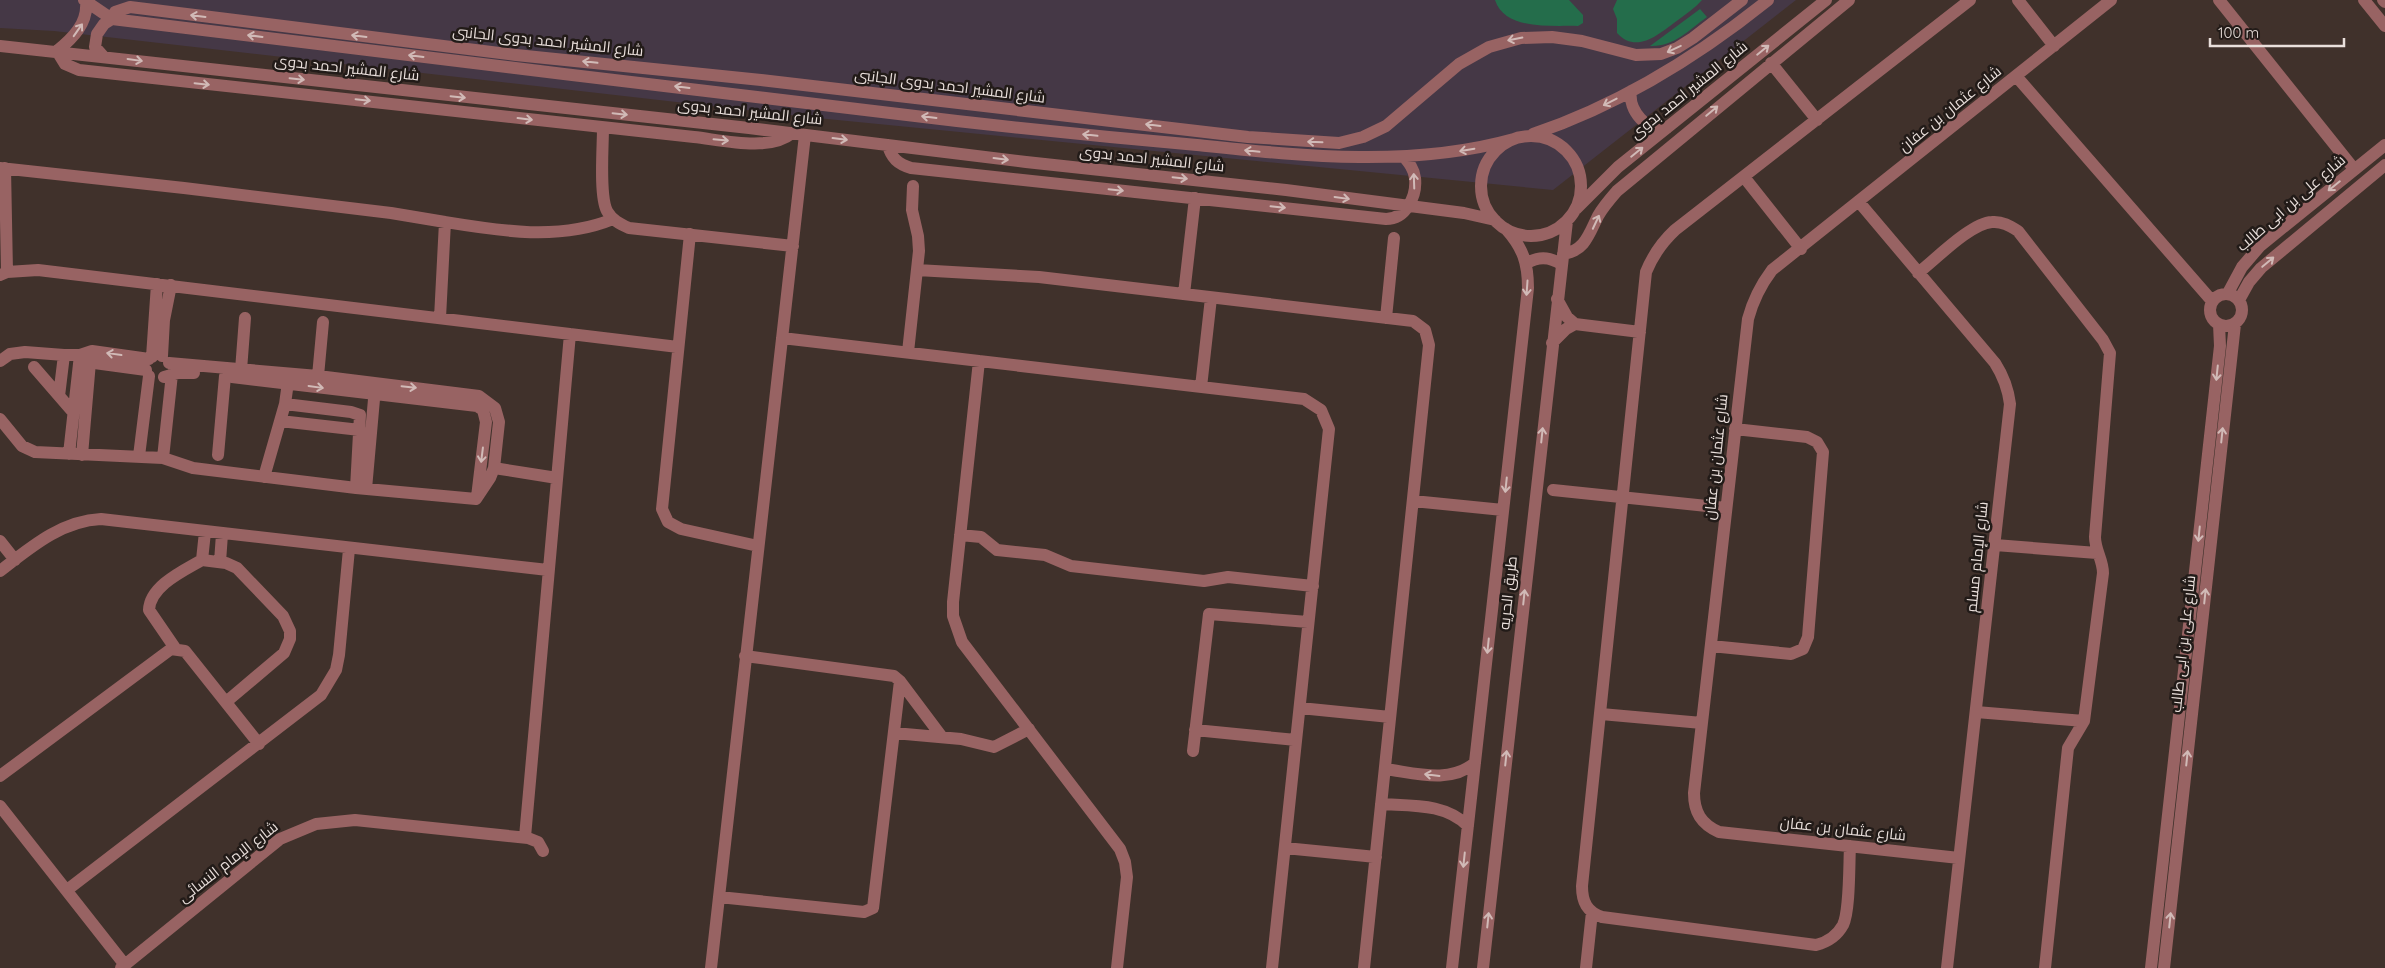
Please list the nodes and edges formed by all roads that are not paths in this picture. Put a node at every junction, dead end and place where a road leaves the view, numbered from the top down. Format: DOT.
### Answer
graph roads {
  1 [pos="1742,0"];
  2 [pos="1768,0"];
  3 [pos="1826,0"];
  4 [pos="1849,0"];
  5 [pos="1970,0"];
  6 [pos="2018,0"];
  7 [pos="2111,0"];
  8 [pos="2219,0"];
  9 [pos="2364,0"];
  10 [pos="85,1"];
  11 [pos="112,19"];
  12 [pos="1794,26"];
  13 [pos="2385,26"];
  14 [pos="1804,36"];
  15 [pos="1693,38"];
  16 [pos="0,46"];
  17 [pos="2054,46"];
  18 [pos="1701,50"];
  19 [pos="57,51"];
  20 [pos="516,55"];
  21 [pos="103,56"];
  22 [pos="1771,62"];
  23 [pos="515,68"];
  24 [pos="1734,74"];
  25 [pos="2016,76"];
  26 [pos="1744,84"];
  27 [pos="1631,91"];
  28 [pos="1817,120"];
  29 [pos="695,122"];
  30 [pos="603,128"];
  31 [pos="1667,128"];
  32 [pos="798,134"];
  33 [pos="1370,134"];
  34 [pos="1528,136"];
  35 [pos="694,137"];
  36 [pos="1514,139"];
  37 [pos="1339,143"];
  38 [pos="2385,144"];
  39 [pos="888,145"];
  40 [pos="1339,157"];
  41 [pos="1371,157"];
  42 [pos="1404,157"];
  43 [pos="2385,165"];
  44 [pos="1618,167"];
  45 [pos="2,168"];
  46 [pos="2354,169"];
  47 [pos="1744,177"];
  48 [pos="1630,180"];
  49 [pos="1218,183"];
  50 [pos="913,186"];
  51 [pos="1195,198"];
  52 [pos="1216,200"];
  53 [pos="1859,202"];
  54 [pos="1408,207"];
  55 [pos="1576,209"];
  56 [pos="613,219"];
  57 [pos="1495,220"];
  58 [pos="1567,221"];
  59 [pos="445,222"];
  60 [pos="1506,229"];
  61 [pos="690,234"];
  62 [pos="1394,238"];
  63 [pos="793,246"];
  64 [pos="1801,249"];
  65 [pos="1562,260"];
  66 [pos="1527,262"];
  67 [pos="917,270"];
  68 [pos="1918,273"];
  69 [pos="4,274"];
  70 [pos="157,284"];
  71 [pos="171,285"];
  72 [pos="2228,293"];
  73 [pos="1184,294"];
  74 [pos="1211,298"];
  75 [pos="1557,299"];
  76 [pos="2239,300"];
  77 [pos="2212,301"];
  78 [pos="245,318"];
  79 [pos="440,318"];
  80 [pos="1386,318"];
  81 [pos="323,322"];
  82 [pos="1575,324"];
  83 [pos="2219,324"];
  84 [pos="2235,324"];
  85 [pos="1640,332"];
  86 [pos="570,334"];
  87 [pos="782,338"];
  88 [pos="1552,343"];
  89 [pos="678,347"];
  90 [pos="908,352"];
  91 [pos="64,355"];
  92 [pos="85,359"];
  93 [pos="0,360"];
  94 [pos="979,361"];
  95 [pos="158,366"];
  96 [pos="34,367"];
  97 [pos="241,370"];
  98 [pos="225,376"];
  99 [pos="318,376"];
  100 [pos="288,378"];
  101 [pos="1201,387"];
  102 [pos="375,389"];
  103 [pos="60,396"];
  104 [pos="285,404"];
  105 [pos="73,412"];
  106 [pos="0,419"];
  107 [pos="280,421"];
  108 [pos="492,422"];
  109 [pos="1735,429"];
  110 [pos="360,430"];
  111 [pos="69,454"];
  112 [pos="82,455"];
  113 [pos="218,455"];
  114 [pos="140,456"];
  115 [pos="163,458"];
  116 [pos="494,468"];
  117 [pos="264,477"];
  118 [pos="556,478"];
  119 [pos="361,488"];
  120 [pos="1552,490"];
  121 [pos="1623,497"];
  122 [pos="476,499"];
  123 [pos="1413,501"];
  124 [pos="1726,508"];
  125 [pos="1503,510"];
  126 [pos="205,532"];
  127 [pos="222,534"];
  128 [pos="960,535"];
  129 [pos="0,541"];
  130 [pos="1994,545"];
  131 [pos="758,546"];
  132 [pos="349,549"];
  133 [pos="2097,553"];
  134 [pos="15,560"];
  135 [pos="202,560"];
  136 [pos="220,562"];
  137 [pos="548,570"];
  138 [pos="0,571"];
  139 [pos="1312,586"];
  140 [pos="1308,622"];
  141 [pos="2195,624"];
  142 [pos="1711,646"];
  143 [pos="176,648"];
  144 [pos="745,656"];
  145 [pos="900,681"];
  146 [pos="226,702"];
  147 [pos="1300,708"];
  148 [pos="1976,712"];
  149 [pos="1601,714"];
  150 [pos="1390,717"];
  151 [pos="2084,721"];
  152 [pos="1702,723"];
  153 [pos="1029,729"];
  154 [pos="894,733"];
  155 [pos="942,737"];
  156 [pos="259,744"];
  157 [pos="1296,744"];
  158 [pos="1475,763"];
  159 [pos="1385,769"];
  160 [pos="0,776"];
  161 [pos="1381,804"];
  162 [pos="0,806"];
  163 [pos="5,822"];
  164 [pos="1468,826"];
  165 [pos="2172,835"];
  166 [pos="525,837"];
  167 [pos="1850,846"];
  168 [pos="1285,848"];
  169 [pos="543,851"];
  170 [pos="1376,857"];
  171 [pos="1960,858"];
  172 [pos="68,890"];
  173 [pos="719,897"];
  174 [pos="1592,912"];
  175 [pos="1484,954"];
  176 [pos="123,967"];
  177 [pos="711,968"];
  178 [pos="1117,968"];
  179 [pos="1272,968"];
  180 [pos="1364,968"];
  181 [pos="1452,968"];
  182 [pos="1483,968"];
  183 [pos="1490,968"];
  184 [pos="1586,968"];
  185 [pos="1947,968"];
  186 [pos="2045,968"];
  187 [pos="2151,968"];
  188 [pos="2164,968"];
  1 -- 15 [label="street, شارع المشير احمد بدوى الجانبى"];
  2 -- 18 [label="street, شارع المشير احمد بدوى"];
  3 -- 12 [label="street, شارع المشير احمد بدوى"];
  4 -- 14 [label="street"];
  5 -- 28 [label="street"];
  6 -- 17 [label="street"];
  7 -- 17 [label="street, شارع عثمان بن عفان"];
  8 -- 46 [label="street"];
  9 -- 13 [label="street"];
  10 -- 11 [label="street, شارع المشير احمد بدوى"];
  19 -- 10 [label="street, one-way"];
  20 -- 11 [label="street, شارع المشير احمد بدوى الجانبى, one-way"];
  11 -- 21 [label="street, شارع المشير احمد بدوى الجانبى"];
  23 -- 11 [label="street, شارع المشير احمد بدوى, one-way"];
  12 -- 14 [label="street"];
  24 -- 12 [label="street, شارع المشير احمد بدوى, one-way"];
  14 -- 22 [label="street"];
  15 -- 18 [label="street"];
  15 -- 33 [label="street, شارع المشير احمد بدوى الجانبى, one-way"];
  16 -- 19 [label="street, شارع المشير احمد بدوى"];
  17 -- 25 [label="street, شارع عثمان بن عفان"];
  18 -- 27 [label="street, شارع المشير احمد بدوى"];
  19 -- 21 [label="street, شارع المشير احمد بدوى"];
  19 -- 30 [label="street, one-way"];
  20 -- 23 [label="street"];
  37 -- 20 [label="street, شارع المشير احمد بدوى الجانبى, one-way"];
  21 -- 29 [label="street, شارع المشير احمد بدوى, one-way"];
  22 -- 26 [label="street"];
  22 -- 28 [label="street"];
  40 -- 23 [label="street, شارع المشير احمد بدوى, one-way"];
  24 -- 26 [label="street"];
  24 -- 31 [label="street, شارع المشير احمد بدوى"];
  25 -- 53 [label="street, شارع عثمان بن عفان"];
  25 -- 77 [label="street"];
  48 -- 26 [label="street, one-way"];
  27 -- 31 [label="street"];
  27 -- 34 [label="street, شارع المشير احمد بدوى, one-way"];
  28 -- 47 [label="street"];
  29 -- 32 [label="street, شارع المشير احمد بدوى"];
  29 -- 35 [label="street"];
  30 -- 35 [label="street"];
  30 -- 56 [label="street"];
  44 -- 31 [label="street, شارع المشير احمد بدوى, one-way"];
  35 -- 32 [label="street, one-way"];
  32 -- 39 [label="street, شارع المشير احمد بدوى, one-way"];
  32 -- 63 [label="street"];
  33 -- 37 [label="street, شارع المشير احمد بدوى الجانبى"];
  33 -- 41 [label="street"];
  34 -- 36 [label="street"];
  34 -- 55 [label="street"];
  36 -- 42 [label="street, شارع المشير احمد بدوى, one-way"];
  36 -- 57 [label="street"];
  37 -- 40 [label="street"];
  38 -- 46 [label="street, شارع على بن ابى طالب"];
  39 -- 49 [label="street, شارع المشير احمد بدوى, one-way"];
  39 -- 51 [label="street, one-way"];
  40 -- 41 [label="street, شارع المشير احمد بدوى"];
  41 -- 42 [label="street, شارع المشير احمد بدوى"];
  54 -- 42 [label="street, one-way"];
  76 -- 43 [label="street, شارع على بن ابى طالب, one-way"];
  44 -- 48 [label="street"];
  44 -- 55 [label="street, شارع المشير احمد بدوى"];
  45 -- 59 [label="street"];
  45 -- 69 [label="street"];
  46 -- 72 [label="street, شارع على بن ابى طالب, one-way"];
  47 -- 64 [label="street"];
  47 -- 85 [label="street"];
  65 -- 48 [label="street, one-way"];
  49 -- 52 [label="street"];
  49 -- 54 [label="street, شارع المشير احمد بدوى, one-way"];
  50 -- 67 [label="street"];
  51 -- 52 [label="street"];
  51 -- 73 [label="street"];
  52 -- 54 [label="street, one-way"];
  53 -- 64 [label="street, شارع عثمان بن عفان"];
  53 -- 68 [label="street, شارع الإمام مسلم"];
  54 -- 57 [label="street, شارع المشير احمد بدوى"];
  55 -- 58 [label="street"];
  56 -- 59 [label="street"];
  56 -- 61 [label="street"];
  57 -- 60 [label="street"];
  58 -- 60 [label="street"];
  58 -- 65 [label="street, طريق الحريه"];
  59 -- 79 [label="street"];
  60 -- 66 [label="street, طريق الحريه"];
  61 -- 63 [label="street"];
  61 -- 89 [label="street"];
  62 -- 80 [label="street"];
  63 -- 87 [label="street"];
  64 -- 109 [label="street, شارع عثمان بن عفان"];
  65 -- 66 [label="street"];
  65 -- 75 [label="street, طريق الحريه"];
  66 -- 125 [label="street, طريق الحريه, one-way"];
  67 -- 73 [label="street"];
  67 -- 90 [label="street"];
  68 -- 130 [label="street, شارع الإمام مسلم"];
  68 -- 133 [label="street"];
  69 -- 70 [label="street"];
  70 -- 71 [label="street"];
  70 -- 95 [label="street"];
  71 -- 79 [label="street"];
  71 -- 95 [label="street"];
  72 -- 76 [label="street"];
  72 -- 77 [label="street"];
  73 -- 74 [label="street"];
  74 -- 80 [label="street"];
  74 -- 101 [label="street"];
  75 -- 82 [label="street"];
  75 -- 88 [label="street, طريق الحريه"];
  76 -- 84 [label="street"];
  77 -- 83 [label="street"];
  78 -- 97 [label="street"];
  79 -- 86 [label="street"];
  80 -- 123 [label="street"];
  81 -- 99 [label="street"];
  82 -- 85 [label="street"];
  82 -- 88 [label="street"];
  83 -- 84 [label="street"];
  83 -- 141 [label="street, شارع على بن ابى طالب, one-way"];
  141 -- 84 [label="street, شارع على بن ابى طالب, one-way"];
  85 -- 121 [label="street"];
  86 -- 89 [label="street"];
  86 -- 118 [label="street"];
  87 -- 90 [label="street"];
  87 -- 131 [label="street"];
  175 -- 88 [label="street, طريق الحريه, one-way"];
  89 -- 131 [label="street"];
  90 -- 94 [label="street"];
  91 -- 92 [label="street"];
  91 -- 93 [label="street"];
  91 -- 103 [label="street"];
  92 -- 95 [label="street"];
  92 -- 105 [label="street"];
  92 -- 112 [label="street"];
  94 -- 101 [label="street"];
  94 -- 128 [label="street"];
  95 -- 97 [label="street"];
  95 -- 98 [label="street"];
  95 -- 114 [label="street"];
  95 -- 115 [label="street"];
  96 -- 103 [label="street"];
  97 -- 100 [label="street"];
  98 -- 100 [label="street"];
  98 -- 113 [label="street"];
  99 -- 100 [label="street"];
  99 -- 102 [label="street"];
  100 -- 102 [label="street, one-way"];
  100 -- 104 [label="street"];
  101 -- 139 [label="street"];
  102 -- 108 [label="street, one-way"];
  102 -- 119 [label="street"];
  103 -- 105 [label="street"];
  104 -- 107 [label="street"];
  104 -- 110 [label="street"];
  105 -- 111 [label="street"];
  106 -- 111 [label="street"];
  107 -- 110 [label="street"];
  107 -- 117 [label="street"];
  108 -- 116 [label="street"];
  108 -- 122 [label="street, one-way"];
  109 -- 124 [label="street, شارع عثمان بن عفان"];
  109 -- 142 [label="street"];
  110 -- 119 [label="street"];
  111 -- 112 [label="street"];
  112 -- 114 [label="street"];
  114 -- 115 [label="street"];
  115 -- 117 [label="street"];
  116 -- 118 [label="street"];
  116 -- 122 [label="street"];
  117 -- 119 [label="street"];
  118 -- 137 [label="street"];
  119 -- 122 [label="street"];
  120 -- 121 [label="street"];
  121 -- 124 [label="street"];
  121 -- 149 [label="street"];
  123 -- 125 [label="street"];
  123 -- 150 [label="street"];
  124 -- 142 [label="street, شارع عثمان بن عفان"];
  125 -- 158 [label="street, طريق الحريه, one-way"];
  126 -- 127 [label="street"];
  126 -- 134 [label="street"];
  126 -- 135 [label="street"];
  127 -- 132 [label="street"];
  127 -- 136 [label="street"];
  128 -- 139 [label="street"];
  128 -- 153 [label="street"];
  129 -- 134 [label="street"];
  130 -- 133 [label="street"];
  130 -- 148 [label="street, شارع الإمام مسلم"];
  131 -- 144 [label="street"];
  132 -- 137 [label="street"];
  132 -- 156 [label="street"];
  133 -- 151 [label="street"];
  134 -- 138 [label="street"];
  135 -- 136 [label="street"];
  135 -- 143 [label="street"];
  136 -- 146 [label="street"];
  137 -- 166 [label="street"];
  139 -- 140 [label="street"];
  140 -- 147 [label="street"];
  140 -- 157 [label="street"];
  141 -- 165 [label="street, شارع على بن ابى طالب"];
  142 -- 152 [label="street, شارع عثمان بن عفان"];
  143 -- 146 [label="street"];
  143 -- 160 [label="street"];
  144 -- 145 [label="street"];
  144 -- 173 [label="street"];
  145 -- 154 [label="street"];
  145 -- 155 [label="street"];
  146 -- 156 [label="street"];
  147 -- 150 [label="street"];
  147 -- 157 [label="street"];
  148 -- 151 [label="street"];
  148 -- 171 [label="street, شارع الإمام مسلم"];
  149 -- 152 [label="street"];
  149 -- 174 [label="street"];
  150 -- 159 [label="street"];
  151 -- 186 [label="street"];
  152 -- 167 [label="street, شارع عثمان بن عفان"];
  153 -- 155 [label="street"];
  153 -- 178 [label="street"];
  154 -- 155 [label="street"];
  154 -- 173 [label="street"];
  156 -- 172 [label="street"];
  157 -- 168 [label="street"];
  158 -- 159 [label="street, one-way"];
  158 -- 164 [label="street, طريق الحريه"];
  159 -- 161 [label="street"];
  161 -- 164 [label="street"];
  161 -- 170 [label="street"];
  162 -- 163 [label="street"];
  163 -- 172 [label="street"];
  164 -- 181 [label="street, طريق الحريه, one-way"];
  165 -- 187 [label="street, شارع على بن ابى طالب"];
  188 -- 165 [label="street, شارع على بن ابى طالب, one-way"];
  166 -- 169 [label="street"];
  166 -- 176 [label="street, شارع الإمام النسائى"];
  167 -- 171 [label="street, شارع عثمان بن عفان"];
  167 -- 174 [label="street"];
  168 -- 170 [label="street"];
  168 -- 179 [label="street"];
  170 -- 180 [label="street"];
  171 -- 185 [label="street, شارع الإمام مسلم"];
  172 -- 176 [label="street"];
  173 -- 177 [label="street"];
  174 -- 184 [label="street"];
  175 -- 182 [label="street, طريق الحريه"];
  175 -- 183 [label="street"];
}
